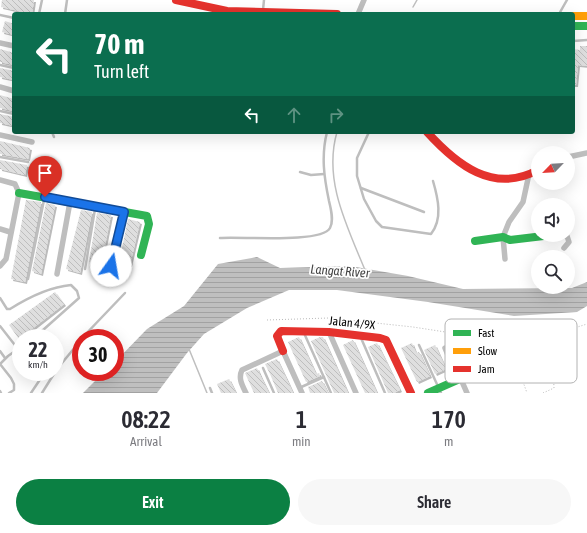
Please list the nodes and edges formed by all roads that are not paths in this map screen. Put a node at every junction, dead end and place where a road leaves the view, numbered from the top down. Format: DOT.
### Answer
graph roads {
  1 [pos="42,0"];
  2 [pos="68,0"];
  3 [pos="179,0"];
  4 [pos="264,0"];
  5 [pos="364,0"];
  6 [pos="567,0"];
  7 [pos="40,12"];
  8 [pos="65,12"];
  9 [pos="230,12"];
  10 [pos="263,12"];
  11 [pos="359,12"];
  12 [pos="560,12"];
  13 [pos="0,15"];
  14 [pos="575,16"];
  15 [pos="587,16"];
  16 [pos="12,18"];
  17 [pos="575,26"];
  18 [pos="587,26"];
  19 [pos="587,40"];
  20 [pos="575,41"];
  21 [pos="0,43"];
  22 [pos="12,46"];
  23 [pos="0,65"];
  24 [pos="12,68"];
  25 [pos="0,88"];
  26 [pos="12,91"];
  27 [pos="0,111"];
  28 [pos="12,114"];
  29 [pos="53,134"];
  30 [pos="328,134"];
  31 [pos="368,134"];
  32 [pos="429,134"];
  33 [pos="0,135"];
  34 [pos="54,137"];
  35 [pos="32,142"];
  36 [pos="587,154"];
  37 [pos="575,157"];
  38 [pos="0,158"];
  39 [pos="28,162"];
  40 [pos="300,172"];
  41 [pos="324,174"];
  42 [pos="529,174"];
  43 [pos="0,180"];
  44 [pos="433,181"];
  45 [pos="360,188"];
  46 [pos="19,192"];
  47 [pos="45,197"];
  48 [pos="70,202"];
  49 [pos="96,207"];
  50 [pos="124,212"];
  51 [pos="424,212"];
  52 [pos="0,229"];
  53 [pos="10,232"];
  54 [pos="503,237"];
  55 [pos="220,238"];
  56 [pos="531,238"];
  57 [pos="475,241"];
  58 [pos="569,242"];
  59 [pos="564,248"];
  60 [pos="142,255"];
  61 [pos="505,259"];
  62 [pos="0,266"];
  63 [pos="111,266"];
  64 [pos="86,269"];
  65 [pos="57,274"];
  66 [pos="28,279"];
  67 [pos="124,293"];
  68 [pos="0,298"];
  69 [pos="0,326"];
  70 [pos="44,329"];
  71 [pos="91,329"];
  72 [pos="303,331"];
  73 [pos="329,332"];
  74 [pos="360,336"];
  75 [pos="12,341"];
  76 [pos="419,345"];
  77 [pos="0,351"];
  78 [pos="72,351"];
  79 [pos="283,351"];
  80 [pos="12,353"];
  81 [pos="5,358"];
  82 [pos="263,368"];
  83 [pos="324,377"];
  84 [pos="39,381"];
  85 [pos="451,383"];
  86 [pos="462,383"];
  87 [pos="210,388"];
  88 [pos="300,390"];
  89 [pos="440,390"];
  90 [pos="9,393"];
  91 [pos="31,393"];
  92 [pos="42,393"];
  93 [pos="212,393"];
  94 [pos="246,393"];
  95 [pos="274,393"];
  96 [pos="331,393"];
  97 [pos="356,393"];
  98 [pos="385,393"];
  99 [pos="411,393"];
  100 [pos="428,393"];
  101 [pos="467,393"];
  1 -- 7 [label="lane"];
  2 -- 8 [label="lane"];
  3 -- 9 [label="street"];
  4 -- 10 [label="lane"];
  5 -- 11 [label="street"];
  6 -- 12 [label="lane"];
  9 -- 10 [label="street"];
  13 -- 16 [label="lane"];
  14 -- 15 [label="street"];
  17 -- 18 [label="street"];
  19 -- 20 [label="lane"];
  21 -- 22 [label="street"];
  23 -- 24 [label="lane"];
  25 -- 26 [label="street"];
  27 -- 28 [label="lane"];
  29 -- 34 [label="lane"];
  30 -- 41 [label="lane"];
  31 -- 45 [label="lane"];
  32 -- 42 [label="street"];
  33 -- 35 [label="street"];
  36 -- 37 [label="street"];
  38 -- 39 [label="lane"];
  40 -- 41 [label="lane"];
  41 -- 55 [label="lane"];
  42 -- 54 [label="street"];
  43 -- 46 [label="street"];
  44 -- 45 [label="lane"];
  45 -- 51 [label="lane"];
  46 -- 47 [label="street"];
  46 -- 53 [label="street"];
  47 -- 48 [label="street"];
  47 -- 66 [label="lane"];
  48 -- 49 [label="street"];
  48 -- 65 [label="street"];
  49 -- 50 [label="street"];
  49 -- 64 [label="lane"];
  50 -- 60 [label="street"];
  50 -- 63 [label="street"];
  52 -- 53 [label="street"];
  53 -- 62 [label="street"];
  54 -- 56 [label="street"];
  54 -- 57 [label="street"];
  54 -- 61 [label="street"];
  58 -- 59 [label="street"];
  67 -- 71 [label="lane"];
  68 -- 70 [label="lane"];
  69 -- 75 [label="lane"];
  72 -- 73 [label="street, Jalan 4/9X"];
  72 -- 79 [label="street, Jalan 4/9X"];
  72 -- 83 [label="lane"];
  73 -- 74 [label="street, Jalan 4/9X"];
  73 -- 97 [label="street"];
  74 -- 98 [label="lane"];
  74 -- 99 [label="street, Jalan 4/9X"];
  76 -- 89 [label="lane"];
  77 -- 81 [label="lane"];
  78 -- 92 [label="lane"];
  79 -- 88 [label="street"];
  79 -- 94 [label="street"];
  80 -- 81 [label="lane"];
  81 -- 90 [label="lane"];
  82 -- 95 [label="lane"];
  83 -- 88 [label="lane"];
  83 -- 96 [label="lane"];
  84 -- 91 [label="lane"];
  85 -- 89 [label="street"];
  86 -- 101 [label="street"];
  87 -- 93 [label="lane"];
  89 -- 100 [label="street"];
}
